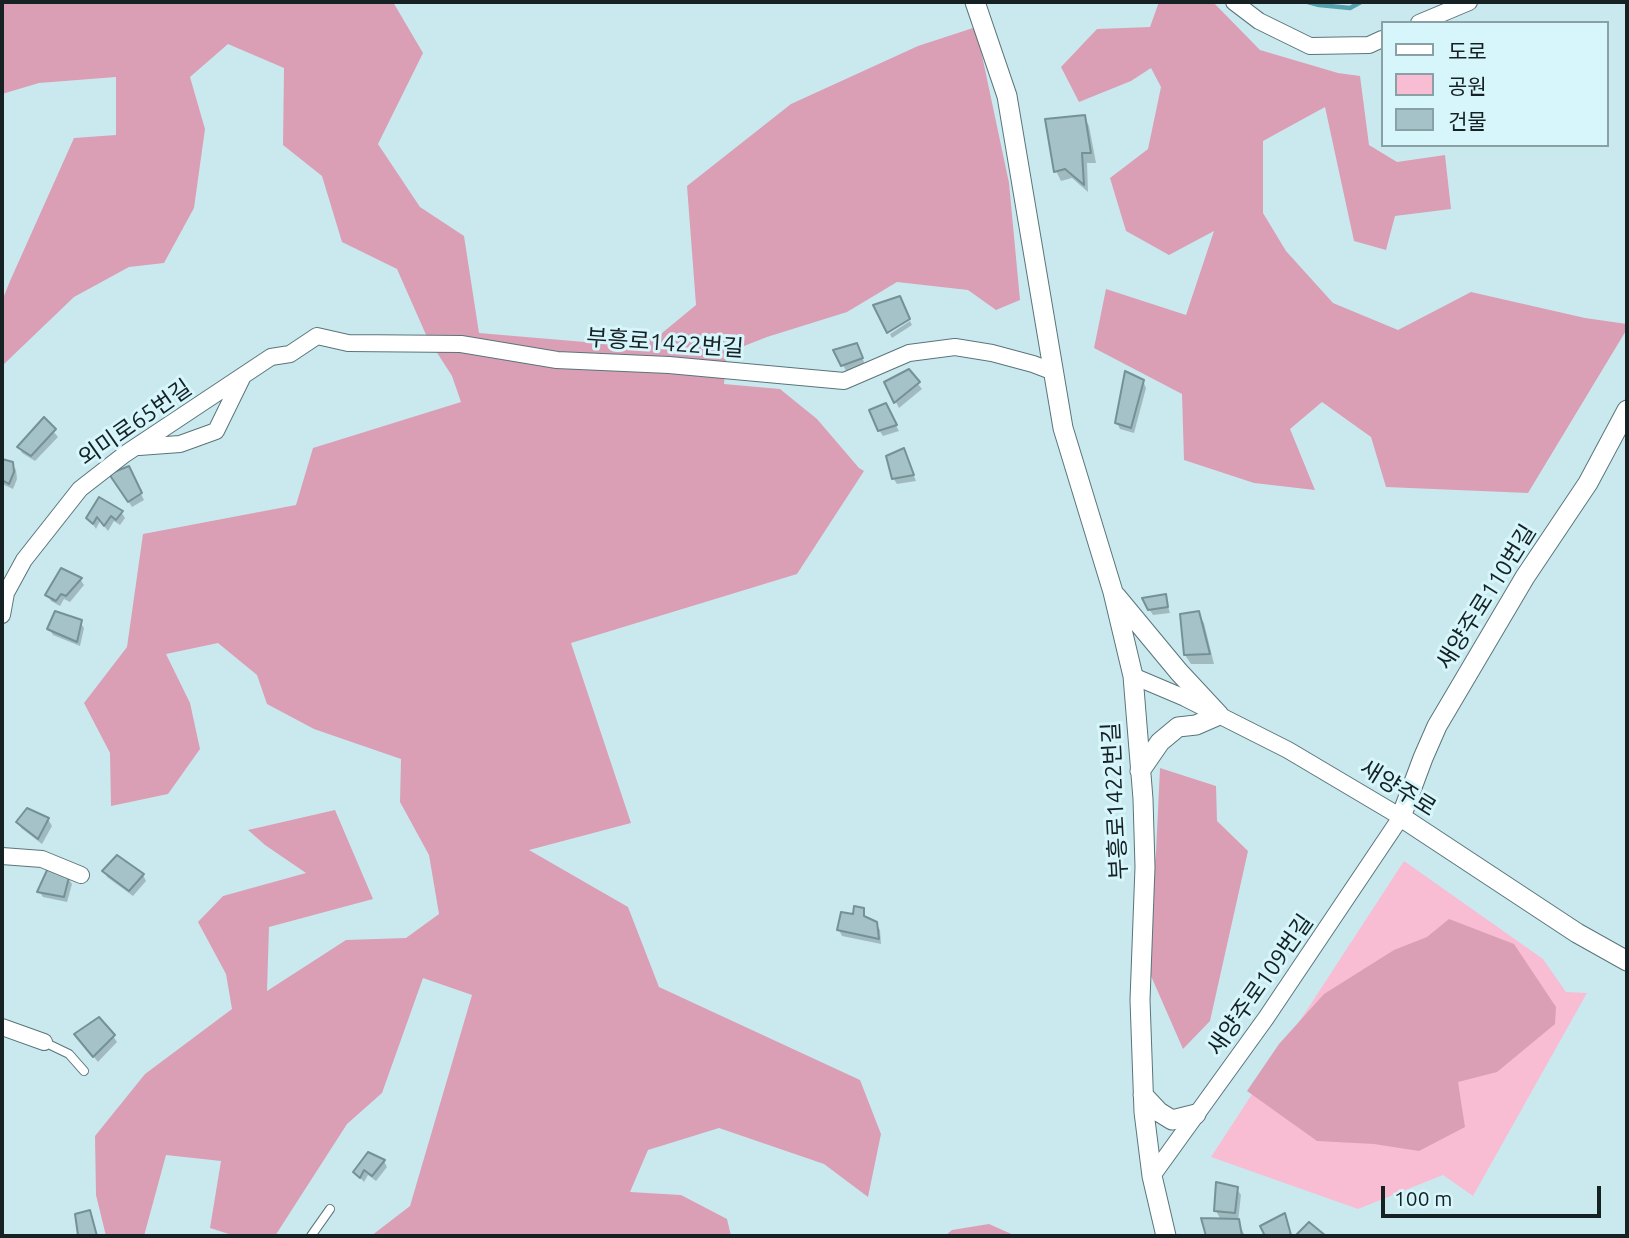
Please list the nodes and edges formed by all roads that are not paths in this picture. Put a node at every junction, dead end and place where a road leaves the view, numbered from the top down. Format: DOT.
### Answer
graph roads {
  1 [pos="975,2"];
  2 [pos="1234,2"];
  3 [pos="1469,2"];
  4 [pos="1424,21"];
  5 [pos="1380,40"];
  6 [pos="271,357"];
  7 [pos="1054,372"];
  8 [pos="242,377"];
  9 [pos="1627,410"];
  10 [pos="137,447"];
  11 [pos="1113,592"];
  12 [pos="2,615"];
  13 [pos="1133,676"];
  14 [pos="1219,715"];
  15 [pos="1140,771"];
  16 [pos="1401,817"];
  17 [pos="2,856"];
  18 [pos="81,875"];
  19 [pos="1627,961"];
  20 [pos="2,1027"];
  21 [pos="44,1042"];
  22 [pos="84,1071"];
  23 [pos="1143,1096"];
  24 [pos="1196,1114"];
  25 [pos="1152,1176"];
  26 [pos="330,1209"];
  27 [pos="311,1236"];
  28 [pos="1166,1236"];
  1 -- 7 [label="street, 부흥로1422번길"];
  2 -- 5 [label="street"];
  3 -- 4 [label="street"];
  6 -- 7 [label="street, 부흥로1422번길"];
  6 -- 8 [label="street, 외미로65번길"];
  7 -- 11 [label="street, 부흥로1422번길"];
  8 -- 10 [label="street, 외미로65번길"];
  8 -- 10 [label="street"];
  9 -- 16 [label="street, 새양주로110번길"];
  10 -- 12 [label="street, 외미로65번길"];
  11 -- 13 [label="street, 부흥로1422번길"];
  11 -- 14 [label="street"];
  13 -- 14 [label="street, 새양주로"];
  13 -- 15 [label="street, 부흥로1422번길"];
  14 -- 15 [label="street"];
  14 -- 16 [label="street, 새양주로"];
  15 -- 23 [label="street, 부흥로1422번길"];
  16 -- 19 [label="street, 새양주로"];
  16 -- 24 [label="street, 새양주로109번길"];
  17 -- 18 [label="street"];
  20 -- 21 [label="street"];
  21 -- 22 [label="lane"];
  23 -- 24 [label="street"];
  23 -- 25 [label="street, 부흥로1422번길"];
  24 -- 25 [label="street, 새양주로109번길"];
  25 -- 28 [label="street, 부흥로1422번길"];
  26 -- 27 [label="lane"];
}
